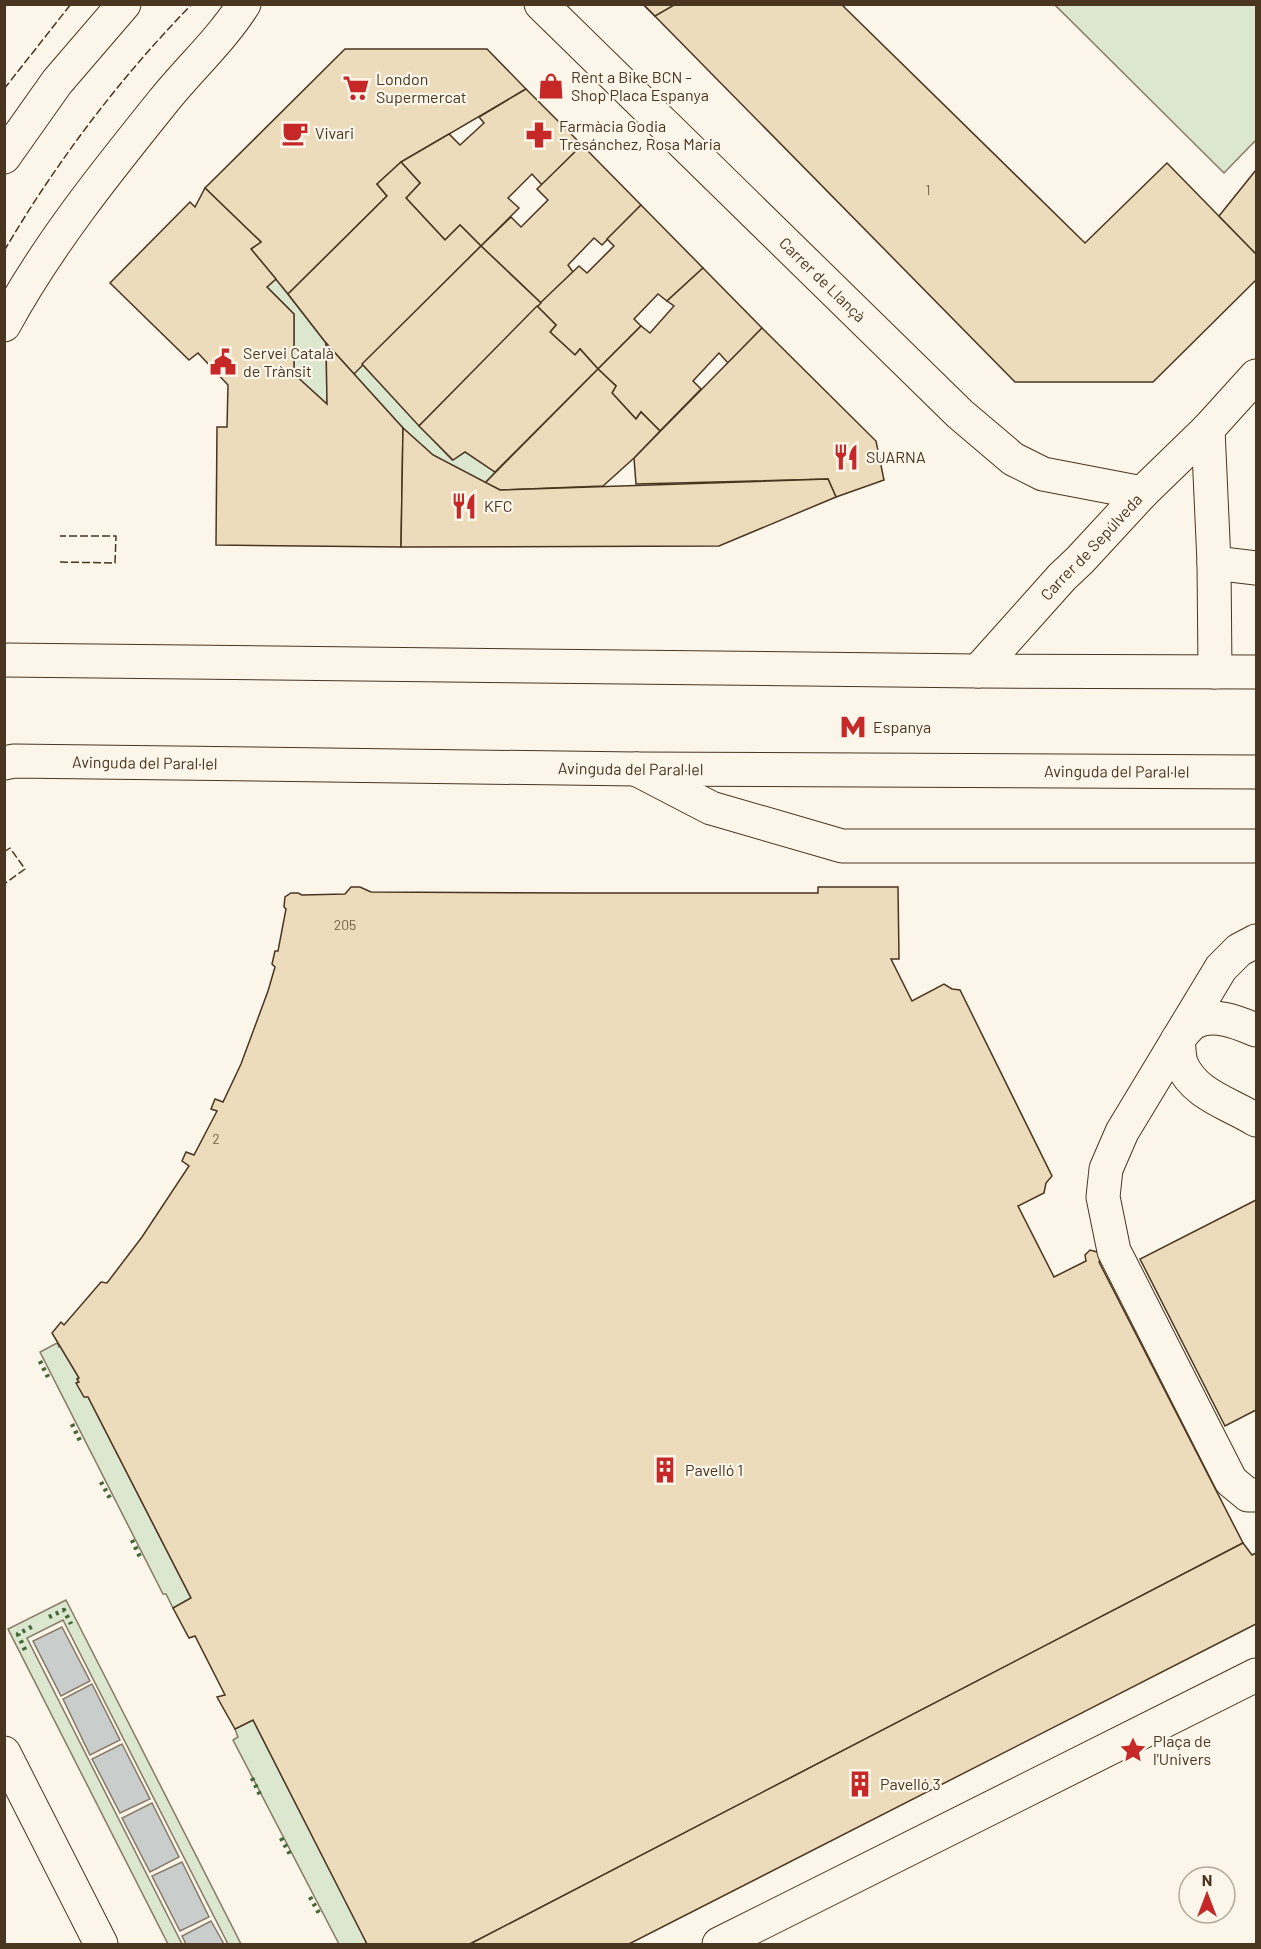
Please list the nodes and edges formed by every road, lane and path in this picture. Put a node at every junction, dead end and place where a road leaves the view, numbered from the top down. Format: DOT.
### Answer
graph roads {
  1 [pos="124,4"];
  2 [pos="244,4"];
  3 [pos="541,4"];
  4 [pos="4,157"];
  5 [pos="4,326"];
  6 [pos="1257,376"];
  7 [pos="1208,429"];
  8 [pos="1142,493"];
  9 [pos="1214,562"];
  10 [pos="1257,568"];
  11 [pos="4,660"];
  12 [pos="978,671"];
  13 [pos="1215,672"];
  14 [pos="1257,672"];
  15 [pos="4,763"];
  16 [pos="636,769"];
  17 [pos="1257,772"];
  18 [pos="1257,846"];
  19 [pos="1257,941"];
  20 [pos="1257,1030"];
  21 [pos="1178,1039"];
  22 [pos="1257,1120"];
  23 [pos="1254,1496"];
  24 [pos="1257,1675"];
  25 [pos="4,1753"];
  26 [pos="101,1944"];
  27 [pos="719,1944"];
  1 -- 4 [label="main road"];
  2 -- 5 [label="main road"];
  3 -- 8 [label="main road, Carrer de Llançà"];
  6 -- 7 [label="main road, Carrer de Sepúlveda"];
  7 -- 8 [label="main road, Carrer de Sepúlveda"];
  7 -- 9 [label="main road"];
  8 -- 12 [label="main road, Carrer de Sepúlveda"];
  9 -- 10 [label="main road"];
  9 -- 13 [label="main road"];
  11 -- 12 [label="main road"];
  12 -- 13 [label="main road"];
  13 -- 14 [label="main road"];
  15 -- 16 [label="main road, Avinguda del Paral·lel"];
  16 -- 17 [label="main road, Avinguda del Paral·lel"];
  16 -- 18 [label="main road"];
  19 -- 21 [label="main road"];
  20 -- 21 [label="main road"];
  21 -- 22 [label="main road"];
  21 -- 23 [label="main road"];
  24 -- 27 [label="main road"];
  25 -- 26 [label="main road"];
}
